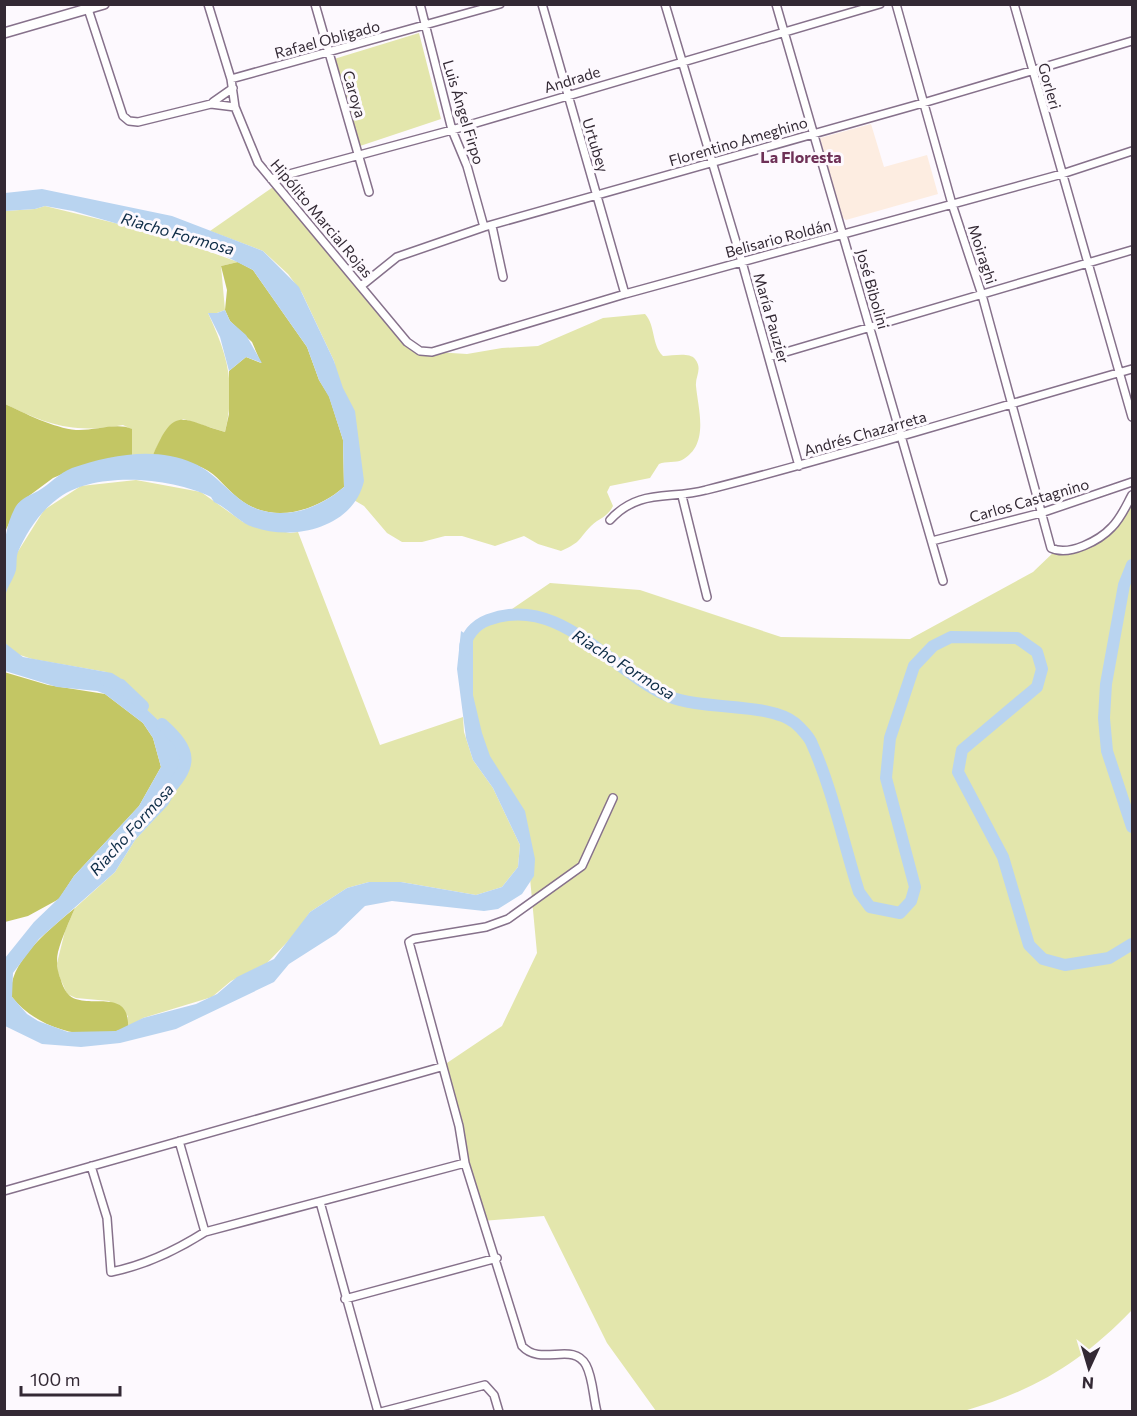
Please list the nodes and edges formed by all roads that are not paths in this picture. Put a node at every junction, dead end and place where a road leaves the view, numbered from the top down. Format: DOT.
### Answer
graph roads {
  1 [pos="104,4"];
  2 [pos="208,4"];
  3 [pos="315,4"];
  4 [pos="420,4"];
  5 [pos="500,4"];
  6 [pos="542,4"];
  7 [pos="665,4"];
  8 [pos="776,4"];
  9 [pos="880,4"];
  10 [pos="897,4"];
  11 [pos="1014,4"];
  12 [pos="88,9"];
  13 [pos="426,25"];
  14 [pos="785,32"];
  15 [pos="4,33"];
  16 [pos="1132,40"];
  17 [pos="329,53"];
  18 [pos="682,61"];
  19 [pos="1032,71"];
  20 [pos="231,79"];
  21 [pos="233,88"];
  22 [pos="567,95"];
  23 [pos="923,103"];
  24 [pos="211,104"];
  25 [pos="235,107"];
  26 [pos="453,130"];
  27 [pos="815,133"];
  28 [pos="1132,151"];
  29 [pos="358,155"];
  30 [pos="713,163"];
  31 [pos="1062,174"];
  32 [pos="271,178"];
  33 [pos="369,192"];
  34 [pos="598,196"];
  35 [pos="952,204"];
  36 [pos="488,227"];
  37 [pos="843,234"];
  38 [pos="1132,250"];
  39 [pos="742,262"];
  40 [pos="1089,263"];
  41 [pos="503,277"];
  42 [pos="361,286"];
  43 [pos="625,294"];
  44 [pos="982,295"];
  45 [pos="870,329"];
  46 [pos="432,352"];
  47 [pos="769,357"];
  48 [pos="1132,369"];
  49 [pos="1119,372"];
  50 [pos="1012,404"];
  51 [pos="1132,417"];
  52 [pos="899,436"];
  53 [pos="799,466"];
  54 [pos="1132,482"];
  55 [pos="1132,495"];
  56 [pos="682,496"];
  57 [pos="1041,513"];
  58 [pos="610,520"];
  59 [pos="932,541"];
  60 [pos="943,581"];
  61 [pos="707,597"];
  62 [pos="613,798"];
  63 [pos="441,1067"];
  64 [pos="179,1141"];
  65 [pos="465,1163"];
  66 [pos="91,1166"];
  67 [pos="4,1191"];
  68 [pos="320,1202"];
  69 [pos="205,1232"];
  70 [pos="496,1258"];
  71 [pos="345,1299"];
  72 [pos="380,1412"];
  73 [pos="499,1412"];
  74 [pos="597,1412"];
  1 -- 12 [label="main road"];
  2 -- 20 [label="street, Hipólito Marcial Rojas"];
  3 -- 17 [label="street, Caroya"];
  4 -- 13 [label="street, Luis Ángel Firpo"];
  5 -- 13 [label="street, Rafael Obligado"];
  6 -- 22 [label="street, Urtubey"];
  7 -- 18 [label="street, María Pauzier"];
  8 -- 14 [label="street, José Bibolini"];
  9 -- 14 [label="street, Andrade"];
  10 -- 23 [label="street, Moiraghi"];
  11 -- 19 [label="street, Gorleri"];
  12 -- 15 [label="main road"];
  12 -- 24 [label="street"];
  13 -- 17 [label="street, Rafael Obligado"];
  13 -- 26 [label="street, Luis Ángel Firpo"];
  14 -- 18 [label="street, Andrade"];
  14 -- 27 [label="street, José Bibolini"];
  16 -- 19 [label="street, Florentino Ameghino"];
  17 -- 20 [label="street, Rafael Obligado"];
  17 -- 29 [label="street, Caroya"];
  18 -- 22 [label="street, Andrade"];
  18 -- 30 [label="street, María Pauzier"];
  19 -- 23 [label="street, Florentino Ameghino"];
  19 -- 31 [label="street, Gorleri"];
  20 -- 21 [label="street, Hipólito Marcial Rojas"];
  21 -- 24 [label="street"];
  21 -- 25 [label="street, Hipólito Marcial Rojas"];
  22 -- 26 [label="street, Andrade"];
  22 -- 34 [label="street, Urtubey"];
  23 -- 27 [label="street, Florentino Ameghino"];
  23 -- 35 [label="street, Moiraghi"];
  24 -- 25 [label="street"];
  25 -- 32 [label="street, Hipólito Marcial Rojas"];
  26 -- 29 [label="street, Andrade"];
  26 -- 36 [label="street, Luis Ángel Firpo"];
  27 -- 30 [label="street, Florentino Ameghino"];
  27 -- 37 [label="street, José Bibolini"];
  28 -- 31 [label="street, Belisario Roldán"];
  29 -- 32 [label="street, Andrade"];
  29 -- 33 [label="street, Caroya"];
  30 -- 34 [label="street, Florentino Ameghino"];
  30 -- 39 [label="street, María Pauzier"];
  31 -- 35 [label="street, Belisario Roldán"];
  31 -- 40 [label="street, Gorleri"];
  32 -- 42 [label="street, Hipólito Marcial Rojas"];
  34 -- 36 [label="street, Florentino Ameghino"];
  34 -- 43 [label="street, Urtubey"];
  35 -- 37 [label="street, Belisario Roldán"];
  35 -- 44 [label="street, Moiraghi"];
  36 -- 41 [label="street, Luis Ángel Firpo"];
  36 -- 42 [label="street, Florentino Ameghino"];
  37 -- 39 [label="street, Belisario Roldán"];
  37 -- 45 [label="street, José Bibolini"];
  38 -- 40 [label="street"];
  39 -- 43 [label="street, Belisario Roldán"];
  39 -- 47 [label="street, María Pauzier"];
  40 -- 44 [label="street"];
  40 -- 49 [label="street, Gorleri"];
  42 -- 46 [label="street, Hipólito Marcial Rojas"];
  43 -- 46 [label="street, Belisario Roldán"];
  44 -- 45 [label="street"];
  44 -- 50 [label="street, Moiraghi"];
  45 -- 47 [label="street"];
  45 -- 52 [label="street, José Bibolini"];
  47 -- 53 [label="street, María Pauzier"];
  48 -- 49 [label="street, Andrés Chazarreta"];
  49 -- 50 [label="street, Andrés Chazarreta"];
  49 -- 51 [label="street, Gorleri"];
  50 -- 52 [label="street, Andrés Chazarreta"];
  50 -- 57 [label="street, Moiraghi"];
  52 -- 53 [label="street, Andrés Chazarreta"];
  52 -- 59 [label="street, José Bibolini"];
  53 -- 56 [label="street, Andrés Chazarreta"];
  54 -- 57 [label="street, Carlos Castagnino"];
  55 -- 57 [label="street, Moiraghi"];
  56 -- 58 [label="street, Andrés Chazarreta"];
  56 -- 61 [label="street"];
  57 -- 59 [label="street, Carlos Castagnino"];
  59 -- 60 [label="street, José Bibolini"];
  62 -- 63 [label="street"];
  63 -- 64 [label="street"];
  63 -- 65 [label="street"];
  64 -- 66 [label="street"];
  64 -- 69 [label="street"];
  65 -- 68 [label="street"];
  65 -- 70 [label="street"];
  66 -- 67 [label="street"];
  66 -- 69 [label="street"];
  68 -- 69 [label="street"];
  68 -- 71 [label="street"];
  70 -- 71 [label="street"];
  70 -- 74 [label="street"];
  71 -- 72 [label="street"];
  72 -- 73 [label="street"];
}
